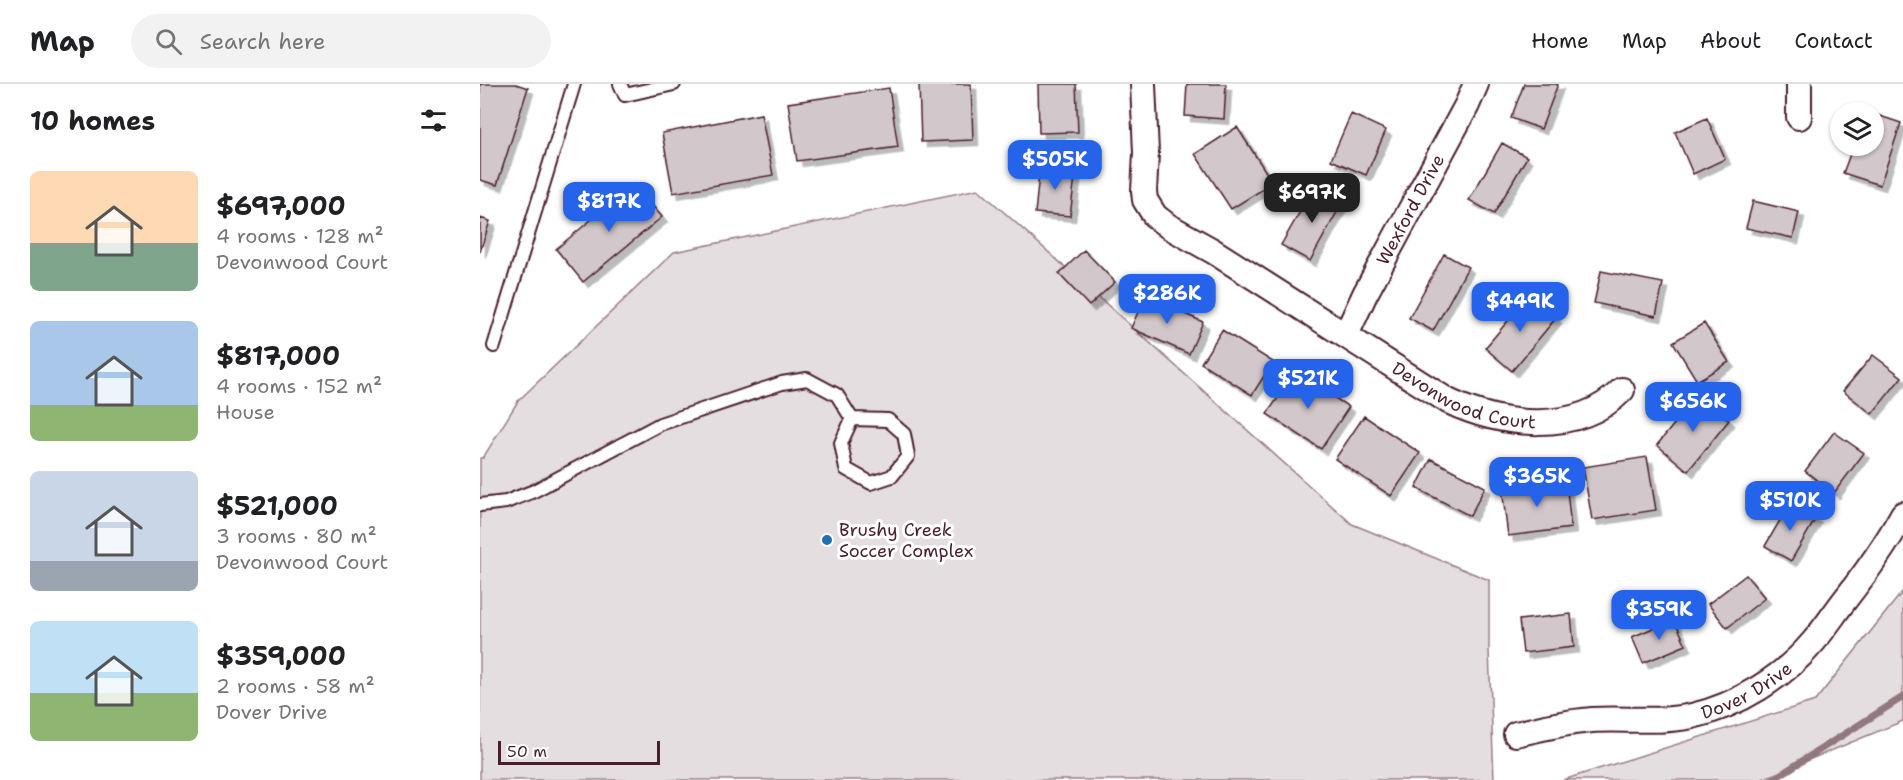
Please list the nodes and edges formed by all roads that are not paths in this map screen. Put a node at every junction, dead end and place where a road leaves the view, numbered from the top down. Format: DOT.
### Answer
graph roads {
  1 [pos="574,84"];
  2 [pos="620,84"];
  3 [pos="674,84"];
  4 [pos="1143,84"];
  5 [pos="1476,84"];
  6 [pos="1799,84"];
  7 [pos="1799,117"];
  8 [pos="1346,335"];
  9 [pos="494,346"];
  10 [pos="1622,390"];
  11 [pos="852,419"];
  12 [pos="480,505"];
  13 [pos="1903,514"];
  14 [pos="1516,734"];
  1 -- 9 [label="lane"];
  2 -- 3 [label="lane"];
  4 -- 8 [label="street, Devonwood Court"];
  5 -- 8 [label="street, Wexford Drive"];
  6 -- 7 [label="street"];
  8 -- 10 [label="street, Devonwood Court"];
  11 -- 11 [label="lane"];
  11 -- 12 [label="lane"];
  13 -- 14 [label="street, Dover Drive"];
}
